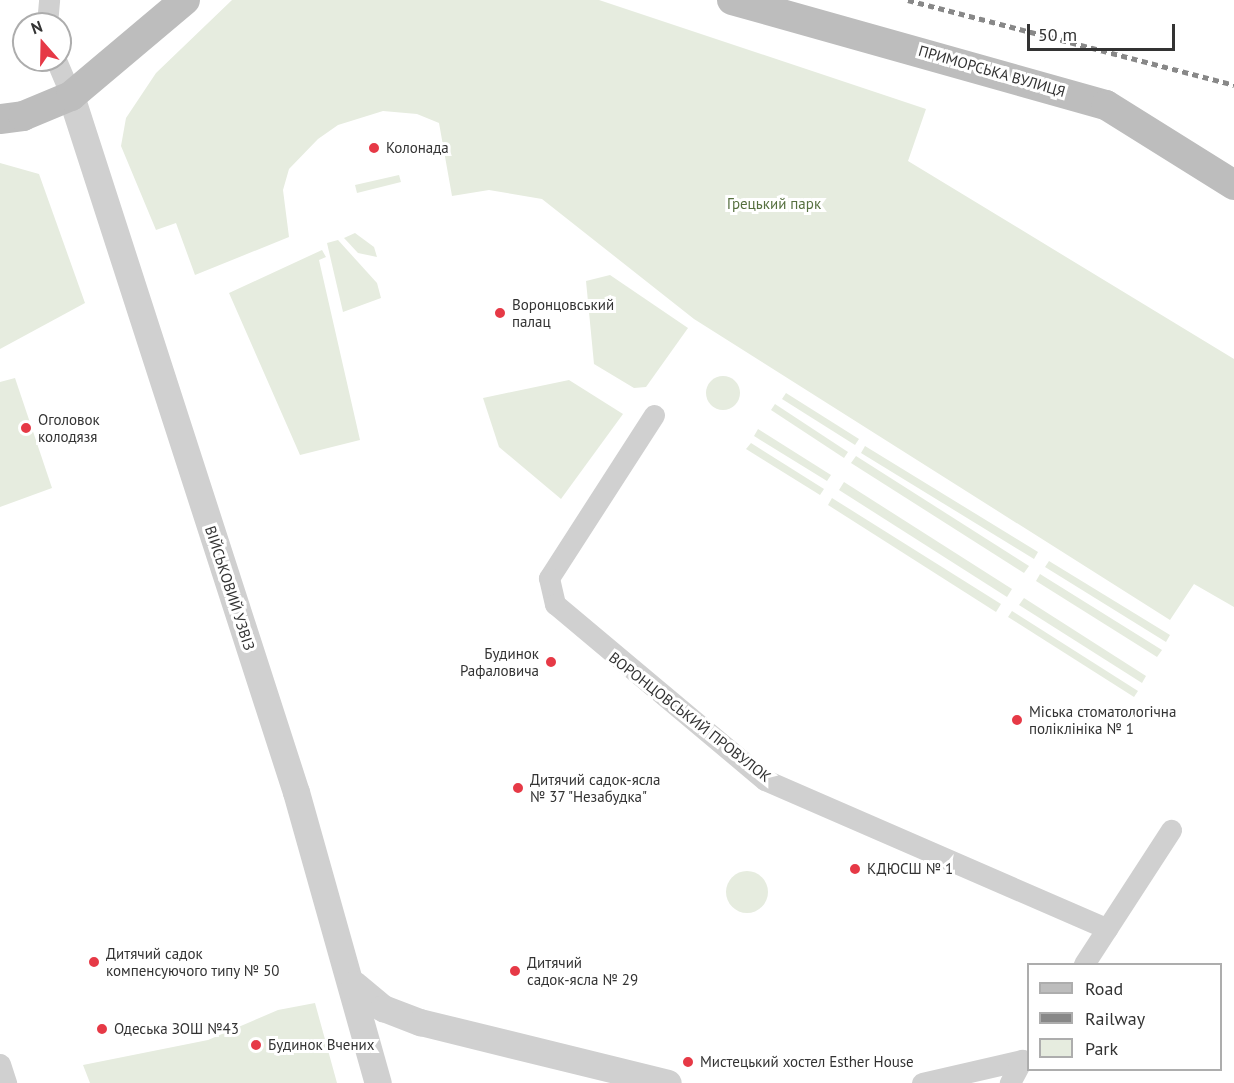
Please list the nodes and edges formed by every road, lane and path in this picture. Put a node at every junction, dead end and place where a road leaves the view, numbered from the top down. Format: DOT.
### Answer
graph roads {
  1 [pos="185,0"];
  2 [pos="732,0"];
  3 [pos="62,72"];
  4 [pos="71,96"];
  5 [pos="0,119"];
  6 [pos="1234,185"];
  7 [pos="654,415"];
  8 [pos="1171,830"];
  9 [pos="1107,929"];
  10 [pos="1085,963"];
  11 [pos="354,984"];
  12 [pos="1025,1054"];
  13 [pos="0,1064"];
  14 [pos="6,1083"];
  15 [pos="378,1083"];
  16 [pos="668,1083"];
  17 [pos="921,1083"];
  18 [pos="1010,1083"];
  1 -- 4 [label="main road"];
  2 -- 6 [label="main road, ПРИМОРСЬКА ВУЛИЦЯ"];
  3 -- 4 [label="street"];
  4 -- 5 [label="main road"];
  4 -- 11 [label="street, ВІЙСЬКОВИЙ УЗВІЗ"];
  7 -- 9 [label="street, ВОРОНЦОВСЬКИЙ ПРОВУЛОК"];
  8 -- 9 [label="street"];
  9 -- 10 [label="street"];
  11 -- 15 [label="street, ВІЙСЬКОВИЙ УЗВІЗ"];
  11 -- 16 [label="street"];
  12 -- 17 [label="street"];
  12 -- 18 [label="street"];
  13 -- 14 [label="street"];
}
